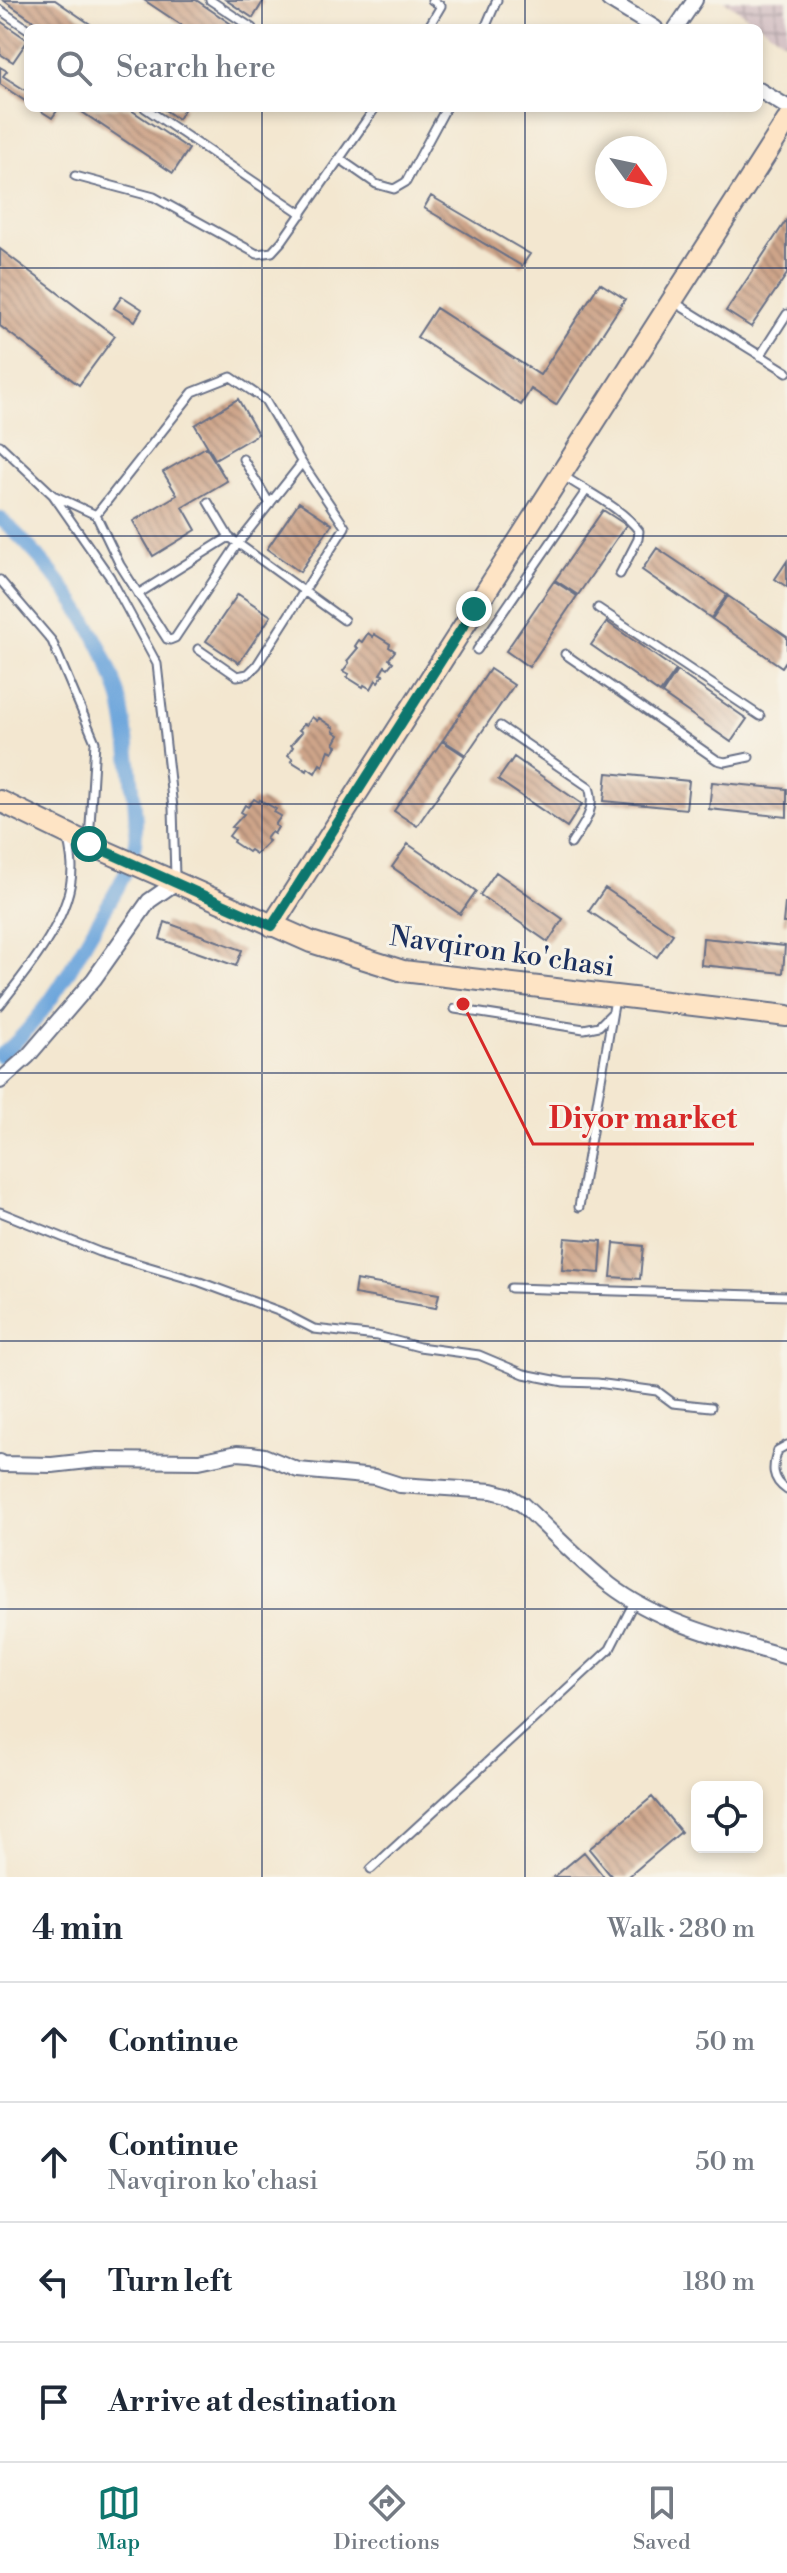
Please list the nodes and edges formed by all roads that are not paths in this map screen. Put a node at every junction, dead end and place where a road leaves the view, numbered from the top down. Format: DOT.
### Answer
graph roads {
  1 [pos="210,0"];
  2 [pos="432,0"];
  3 [pos="497,0"];
  4 [pos="609,0"];
  5 [pos="695,0"];
  6 [pos="0,10"];
  7 [pos="246,24"];
  8 [pos="430,24"];
  9 [pos="487,24"];
  10 [pos="648,24"];
  11 [pos="679,24"];
  12 [pos="24,26"];
  13 [pos="763,92"];
  14 [pos="787,107"];
  15 [pos="151,112"];
  16 [pos="371,112"];
  17 [pos="444,112"];
  18 [pos="787,121"];
  19 [pos="340,159"];
  20 [pos="75,176"];
  21 [pos="302,214"];
  22 [pos="672,301"];
  23 [pos="787,314"];
  24 [pos="760,356"];
  25 [pos="787,372"];
  26 [pos="0,445"];
  27 [pos="243,459"];
  28 [pos="302,463"];
  29 [pos="561,474"];
  30 [pos="586,491"];
  31 [pos="53,495"];
  32 [pos="208,502"];
  33 [pos="270,504"];
  34 [pos="96,515"];
  35 [pos="229,537"];
  36 [pos="237,545"];
  37 [pos="620,574"];
  38 [pos="0,580"];
  39 [pos="303,591"];
  40 [pos="138,594"];
  41 [pos="598,608"];
  42 [pos="474,609"];
  43 [pos="344,620"];
  44 [pos="496,622"];
  45 [pos="198,649"];
  46 [pos="477,650"];
  47 [pos="565,654"];
  48 [pos="760,716"];
  49 [pos="500,726"];
  50 [pos="749,757"];
  51 [pos="0,801"];
  52 [pos="68,834"];
  53 [pos="89,844"];
  54 [pos="571,844"];
  55 [pos="175,883"];
  56 [pos="272,926"];
  57 [pos="614,1004"];
  58 [pos="0,1005"];
  59 [pos="455,1009"];
  60 [pos="787,1016"];
  61 [pos="0,1081"];
  62 [pos="579,1207"];
  63 [pos="0,1212"];
  64 [pos="511,1288"];
  65 [pos="787,1296"];
  66 [pos="711,1407"];
  67 [pos="787,1445"];
  68 [pos="1,1465"];
  69 [pos="787,1490"];
  70 [pos="635,1600"];
  71 [pos="787,1657"];
  72 [pos="371,1869"];
  1 -- 7 [label="lane"];
  2 -- 8 [label="lane"];
  3 -- 9 [label="lane"];
  4 -- 10 [label="street"];
  5 -- 11 [label="street"];
  6 -- 12 [label="lane"];
  13 -- 14 [label="street"];
  15 -- 21 [label="lane"];
  16 -- 19 [label="lane"];
  17 -- 19 [label="lane"];
  18 -- 22 [label="street"];
  19 -- 21 [label="lane"];
  20 -- 21 [label="lane"];
  22 -- 24 [label="lane"];
  22 -- 29 [label="street"];
  23 -- 24 [label="lane"];
  24 -- 25 [label="lane"];
  26 -- 31 [label="lane"];
  27 -- 33 [label="lane"];
  28 -- 33 [label="lane"];
  28 -- 34 [label="lane"];
  28 -- 39 [label="lane"];
  29 -- 30 [label="lane"];
  29 -- 42 [label="street"];
  30 -- 37 [label="lane"];
  30 -- 44 [label="lane"];
  31 -- 34 [label="lane"];
  31 -- 55 [label="lane"];
  32 -- 35 [label="lane"];
  33 -- 36 [label="lane"];
  34 -- 40 [label="lane"];
  35 -- 36 [label="lane"];
  35 -- 40 [label="lane"];
  36 -- 39 [label="lane"];
  36 -- 40 [label="lane"];
  38 -- 53 [label="lane"];
  39 -- 43 [label="lane"];
  39 -- 45 [label="lane"];
  41 -- 48 [label="lane"];
  42 -- 44 [label="lane"];
  42 -- 56 [label="street"];
  44 -- 46 [label="lane"];
  47 -- 50 [label="lane"];
  49 -- 54 [label="lane"];
  51 -- 52 [label="street, Navqiron ko'chasi"];
  52 -- 53 [label="street, Navqiron ko'chasi"];
  52 -- 58 [label="lane"];
  53 -- 55 [label="street, Navqiron ko'chasi"];
  55 -- 56 [label="street, Navqiron ko'chasi"];
  55 -- 61 [label="street"];
  56 -- 57 [label="street, Navqiron ko'chasi"];
  57 -- 59 [label="lane"];
  57 -- 60 [label="street, Navqiron ko'chasi"];
  57 -- 62 [label="lane"];
  63 -- 66 [label="lane"];
  64 -- 65 [label="lane"];
  67 -- 69 [label="lane"];
  68 -- 70 [label="street"];
  70 -- 71 [label="street"];
  70 -- 72 [label="lane"];
}
